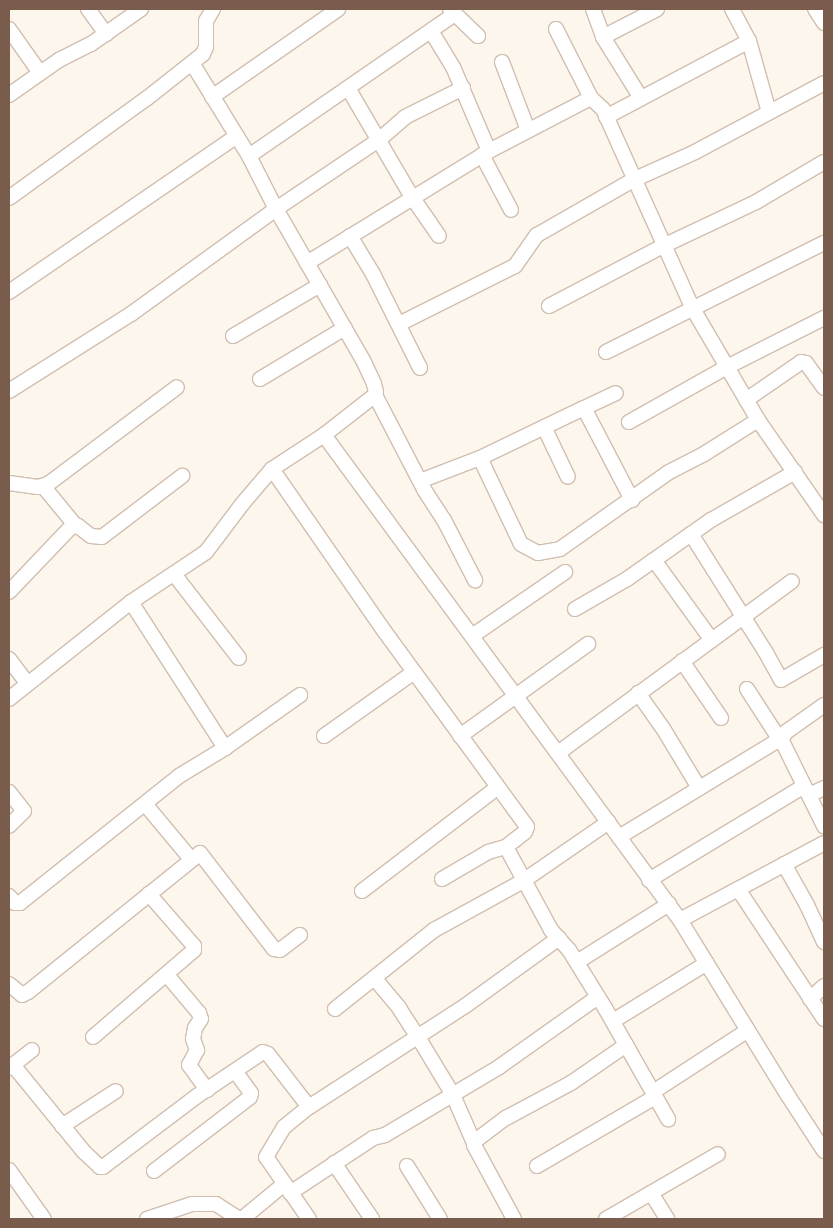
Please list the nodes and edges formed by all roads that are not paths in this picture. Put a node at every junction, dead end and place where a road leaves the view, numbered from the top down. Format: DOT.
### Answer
graph roads {
  1 [pos="88,9"];
  2 [pos="141,9"];
  3 [pos="213,9"];
  4 [pos="338,9"];
  5 [pos="593,9"];
  6 [pos="658,9"];
  7 [pos="732,9"];
  8 [pos="815,9"];
  9 [pos="452,11"];
  10 [pos="824,23"];
  11 [pos="9,29"];
  12 [pos="556,29"];
  13 [pos="431,31"];
  14 [pos="106,34"];
  15 [pos="478,36"];
  16 [pos="603,37"];
  17 [pos="749,41"];
  18 [pos="502,62"];
  19 [pos="192,63"];
  20 [pos="40,73"];
  21 [pos="824,83"];
  22 [pos="348,88"];
  23 [pos="462,88"];
  24 [pos="9,95"];
  25 [pos="212,96"];
  26 [pos="591,98"];
  27 [pos="641,98"];
  28 [pos="769,112"];
  29 [pos="606,117"];
  30 [pos="528,130"];
  31 [pos="236,136"];
  32 [pos="380,139"];
  33 [pos="486,153"];
  34 [pos="249,156"];
  35 [pos="824,162"];
  36 [pos="634,180"];
  37 [pos="412,197"];
  38 [pos="9,198"];
  39 [pos="276,209"];
  40 [pos="511,210"];
  41 [pos="350,236"];
  42 [pos="439,236"];
  43 [pos="824,243"];
  44 [pos="663,246"];
  45 [pos="307,263"];
  46 [pos="320,284"];
  47 [pos="9,292"];
  48 [pos="549,306"];
  49 [pos="693,308"];
  50 [pos="824,318"];
  51 [pos="399,324"];
  52 [pos="345,328"];
  53 [pos="233,336"];
  54 [pos="606,352"];
  55 [pos="727,367"];
  56 [pos="420,368"];
  57 [pos="260,379"];
  58 [pos="178,387"];
  59 [pos="824,388"];
  60 [pos="9,391"];
  61 [pos="616,392"];
  62 [pos="375,395"];
  63 [pos="746,400"];
  64 [pos="584,408"];
  65 [pos="758,420"];
  66 [pos="629,422"];
  67 [pos="544,427"];
  68 [pos="324,435"];
  69 [pos="480,458"];
  70 [pos="272,469"];
  71 [pos="795,472"];
  72 [pos="182,476"];
  73 [pos="568,477"];
  74 [pos="420,481"];
  75 [pos="9,483"];
  76 [pos="43,486"];
  77 [pos="632,500"];
  78 [pos="824,515"];
  79 [pos="75,525"];
  80 [pos="691,534"];
  81 [pos="654,560"];
  82 [pos="565,572"];
  83 [pos="174,574"];
  84 [pos="475,580"];
  85 [pos="792,581"];
  86 [pos="9,592"];
  87 [pos="132,602"];
  88 [pos="576,609"];
  89 [pos="743,616"];
  90 [pos="472,636"];
  91 [pos="711,639"];
  92 [pos="588,644"];
  93 [pos="824,655"];
  94 [pos="239,658"];
  95 [pos="9,659"];
  96 [pos="682,660"];
  97 [pos="414,672"];
  98 [pos="27,683"];
  99 [pos="747,689"];
  100 [pos="638,694"];
  101 [pos="300,695"];
  102 [pos="515,695"];
  103 [pos="9,699"];
  104 [pos="824,705"];
  105 [pos="721,718"];
  106 [pos="324,736"];
  107 [pos="460,736"];
  108 [pos="779,742"];
  109 [pos="225,748"];
  110 [pos="558,753"];
  111 [pos="498,787"];
  112 [pos="699,788"];
  113 [pos="824,788"];
  114 [pos="807,791"];
  115 [pos="9,792"];
  116 [pos="145,804"];
  117 [pos="609,822"];
  118 [pos="9,826"];
  119 [pos="824,826"];
  120 [pos="619,837"];
  121 [pos="824,843"];
  122 [pos="506,847"];
  123 [pos="191,859"];
  124 [pos="784,864"];
  125 [pos="442,879"];
  126 [pos="650,880"];
  127 [pos="523,881"];
  128 [pos="738,889"];
  129 [pos="362,891"];
  130 [pos="149,894"];
  131 [pos="9,896"];
  132 [pos="668,904"];
  133 [pos="680,920"];
  134 [pos="300,935"];
  135 [pos="559,938"];
  136 [pos="824,942"];
  137 [pos="577,962"];
  138 [pos="707,963"];
  139 [pos="167,975"];
  140 [pos="375,979"];
  141 [pos="9,984"];
  142 [pos="824,986"];
  143 [pos="598,996"];
  144 [pos="810,998"];
  145 [pos="335,1009"];
  146 [pos="824,1019"];
  147 [pos="613,1021"];
  148 [pos="748,1030"];
  149 [pos="93,1037"];
  150 [pos="418,1037"];
  151 [pos="626,1045"];
  152 [pos="32,1050"];
  153 [pos="11,1067"];
  154 [pos="235,1070"];
  155 [pos="207,1090"];
  156 [pos="116,1091"];
  157 [pos="453,1095"];
  158 [pos="654,1095"];
  159 [pos="308,1107"];
  160 [pos="668,1119"];
  161 [pos="62,1126"];
  162 [pos="474,1143"];
  163 [pos="824,1151"];
  164 [pos="718,1154"];
  165 [pos="334,1163"];
  166 [pos="407,1166"];
  167 [pos="537,1166"];
  168 [pos="9,1170"];
  169 [pos="154,1171"];
  170 [pos="287,1188"];
  171 [pos="651,1193"];
  172 [pos="171,1215"];
  173 [pos="44,1219"];
  174 [pos="147,1219"];
  175 [pos="240,1219"];
  176 [pos="309,1219"];
  177 [pos="372,1219"];
  178 [pos="440,1219"];
  179 [pos="514,1219"];
  180 [pos="606,1219"];
  181 [pos="667,1219"];
  1 -- 14 [label="street"];
  2 -- 14 [label="street"];
  3 -- 19 [label="street"];
  4 -- 25 [label="street"];
  5 -- 16 [label="street"];
  6 -- 16 [label="street"];
  7 -- 17 [label="street"];
  8 -- 10 [label="street"];
  9 -- 13 [label="street"];
  9 -- 15 [label="street"];
  11 -- 20 [label="street"];
  12 -- 26 [label="street"];
  13 -- 22 [label="street"];
  13 -- 23 [label="street"];
  14 -- 20 [label="street"];
  16 -- 27 [label="street"];
  17 -- 27 [label="street"];
  17 -- 28 [label="street"];
  18 -- 30 [label="street"];
  19 -- 25 [label="street"];
  19 -- 38 [label="street"];
  20 -- 24 [label="street"];
  21 -- 28 [label="street"];
  22 -- 32 [label="street"];
  22 -- 34 [label="street"];
  23 -- 32 [label="street"];
  23 -- 33 [label="street"];
  25 -- 31 [label="street"];
  26 -- 29 [label="street"];
  26 -- 30 [label="street"];
  27 -- 29 [label="street"];
  28 -- 36 [label="street"];
  29 -- 36 [label="street"];
  30 -- 33 [label="street"];
  31 -- 34 [label="street"];
  31 -- 47 [label="street"];
  32 -- 37 [label="street"];
  32 -- 39 [label="street"];
  33 -- 37 [label="street"];
  33 -- 40 [label="street"];
  34 -- 39 [label="street"];
  35 -- 44 [label="street"];
  36 -- 44 [label="street"];
  36 -- 51 [label="street"];
  37 -- 41 [label="street"];
  37 -- 42 [label="street"];
  39 -- 45 [label="street"];
  39 -- 60 [label="street"];
  41 -- 45 [label="street"];
  41 -- 51 [label="street"];
  43 -- 49 [label="street"];
  44 -- 48 [label="street"];
  44 -- 49 [label="street"];
  45 -- 46 [label="street"];
  46 -- 52 [label="street"];
  46 -- 53 [label="street"];
  49 -- 54 [label="street"];
  49 -- 55 [label="street"];
  50 -- 55 [label="street"];
  51 -- 56 [label="street"];
  52 -- 57 [label="street"];
  52 -- 62 [label="street"];
  55 -- 63 [label="street"];
  55 -- 66 [label="street"];
  58 -- 76 [label="street"];
  59 -- 63 [label="street"];
  61 -- 64 [label="street"];
  62 -- 68 [label="street"];
  62 -- 74 [label="street"];
  63 -- 65 [label="street"];
  64 -- 67 [label="street"];
  64 -- 77 [label="street"];
  65 -- 71 [label="street"];
  65 -- 77 [label="street"];
  67 -- 69 [label="street"];
  67 -- 73 [label="street"];
  68 -- 70 [label="street"];
  68 -- 90 [label="street"];
  69 -- 74 [label="street"];
  69 -- 77 [label="street"];
  70 -- 83 [label="street"];
  70 -- 97 [label="street"];
  71 -- 78 [label="street"];
  71 -- 80 [label="street"];
  72 -- 79 [label="street"];
  74 -- 84 [label="street"];
  75 -- 76 [label="street"];
  76 -- 79 [label="street"];
  79 -- 86 [label="street"];
  80 -- 81 [label="street"];
  80 -- 89 [label="street"];
  81 -- 88 [label="street"];
  81 -- 91 [label="street"];
  82 -- 90 [label="street"];
  83 -- 87 [label="street"];
  83 -- 94 [label="street"];
  85 -- 89 [label="street"];
  87 -- 98 [label="street"];
  87 -- 109 [label="street"];
  89 -- 91 [label="street"];
  89 -- 93 [label="street"];
  90 -- 102 [label="street"];
  91 -- 96 [label="street"];
  92 -- 102 [label="street"];
  95 -- 98 [label="street"];
  96 -- 100 [label="street"];
  96 -- 105 [label="street"];
  97 -- 106 [label="street"];
  97 -- 107 [label="street"];
  98 -- 103 [label="street"];
  99 -- 108 [label="street"];
  100 -- 110 [label="street"];
  100 -- 112 [label="street"];
  101 -- 109 [label="street"];
  102 -- 107 [label="street"];
  102 -- 110 [label="street"];
  104 -- 108 [label="street"];
  107 -- 111 [label="street"];
  108 -- 112 [label="street"];
  108 -- 114 [label="street"];
  109 -- 116 [label="street"];
  110 -- 117 [label="street"];
  111 -- 122 [label="street"];
  111 -- 129 [label="street"];
  112 -- 120 [label="street"];
  113 -- 114 [label="street"];
  114 -- 119 [label="street"];
  114 -- 126 [label="street"];
  115 -- 118 [label="street"];
  116 -- 123 [label="street"];
  116 -- 131 [label="street"];
  117 -- 120 [label="street"];
  117 -- 127 [label="street"];
  120 -- 126 [label="street"];
  121 -- 124 [label="street"];
  122 -- 125 [label="street"];
  122 -- 127 [label="street"];
  123 -- 130 [label="street"];
  123 -- 134 [label="street"];
  124 -- 128 [label="street"];
  124 -- 136 [label="street"];
  126 -- 132 [label="street"];
  127 -- 135 [label="street"];
  127 -- 140 [label="street"];
  128 -- 133 [label="street"];
  128 -- 144 [label="street"];
  130 -- 139 [label="street"];
  130 -- 141 [label="street"];
  132 -- 133 [label="street"];
  132 -- 137 [label="street"];
  133 -- 138 [label="street"];
  135 -- 137 [label="street"];
  135 -- 150 [label="street"];
  137 -- 143 [label="street"];
  138 -- 147 [label="street"];
  138 -- 148 [label="street"];
  139 -- 149 [label="street"];
  139 -- 155 [label="street"];
  140 -- 145 [label="street"];
  140 -- 150 [label="street"];
  142 -- 144 [label="street"];
  143 -- 147 [label="street"];
  143 -- 157 [label="street"];
  144 -- 146 [label="street"];
  147 -- 151 [label="street"];
  148 -- 158 [label="street"];
  148 -- 163 [label="street"];
  150 -- 157 [label="street"];
  150 -- 159 [label="street"];
  151 -- 158 [label="street"];
  151 -- 162 [label="street"];
  152 -- 153 [label="street"];
  153 -- 161 [label="street"];
  154 -- 155 [label="street"];
  154 -- 159 [label="street"];
  154 -- 169 [label="street"];
  155 -- 161 [label="street"];
  156 -- 161 [label="street"];
  157 -- 162 [label="street"];
  157 -- 165 [label="street"];
  158 -- 160 [label="street"];
  158 -- 167 [label="street"];
  159 -- 170 [label="street"];
  162 -- 179 [label="street"];
  164 -- 171 [label="street"];
  165 -- 170 [label="street"];
  165 -- 177 [label="street"];
  166 -- 178 [label="street"];
  168 -- 173 [label="street"];
  170 -- 175 [label="street"];
  170 -- 176 [label="street"];
  171 -- 180 [label="street"];
  171 -- 181 [label="street"];
  172 -- 174 [label="street"];
  172 -- 175 [label="street"];
}
